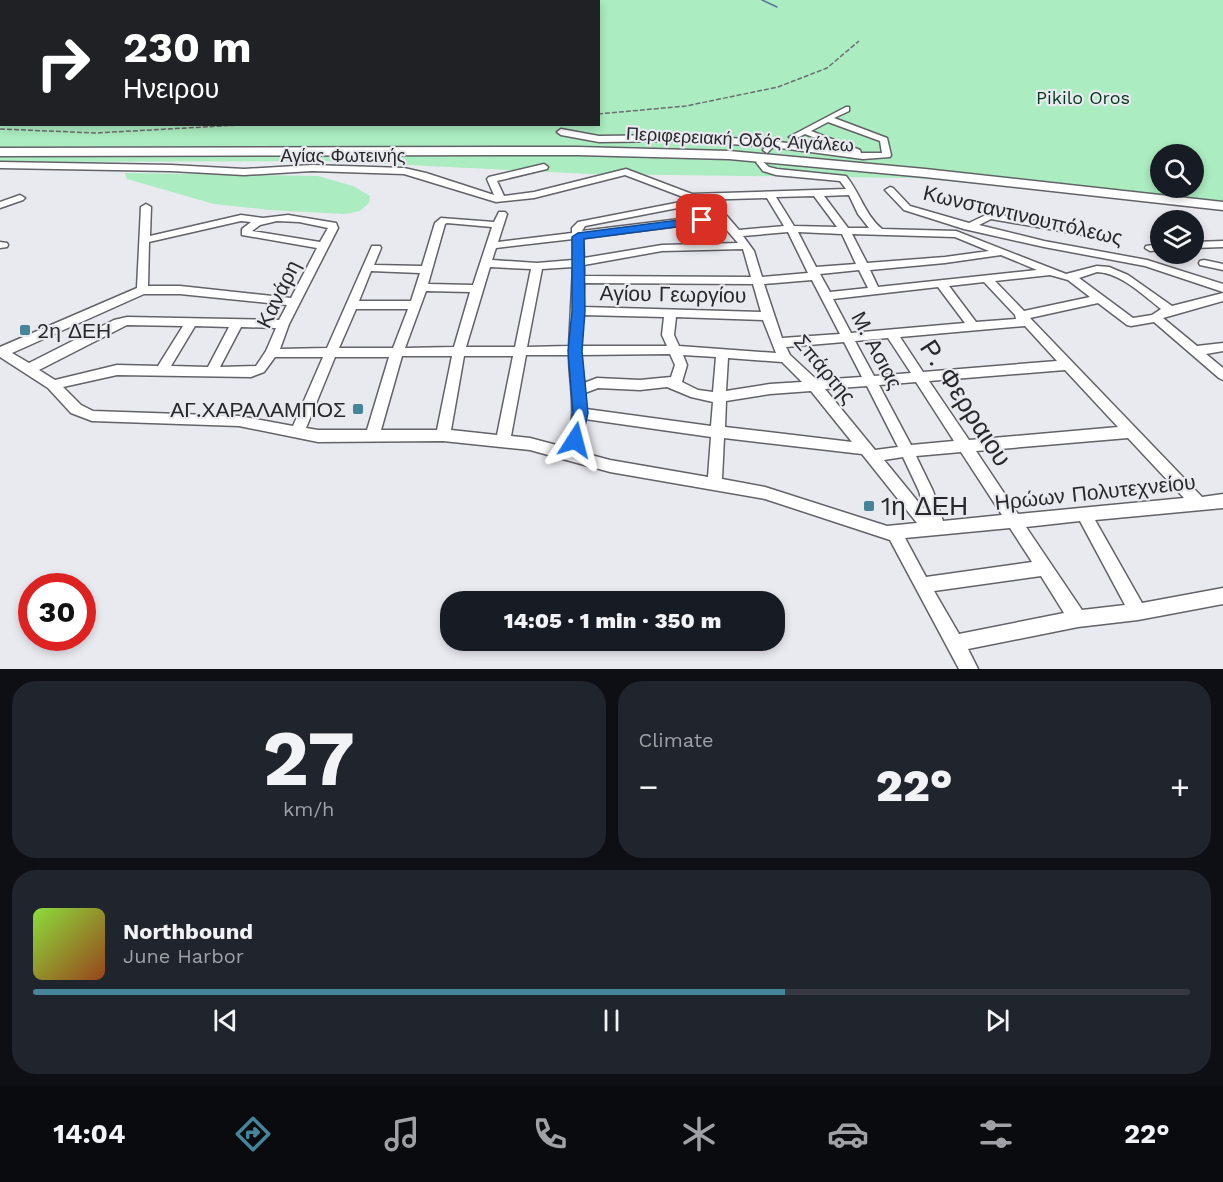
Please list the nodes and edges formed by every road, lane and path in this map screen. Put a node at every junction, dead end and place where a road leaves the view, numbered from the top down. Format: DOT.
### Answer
graph roads {
  1 [pos="846,110"];
  2 [pos="828,119"];
  3 [pos="804,131"];
  4 [pos="561,132"];
  5 [pos="793,137"];
  6 [pos="0,146"];
  7 [pos="0,152"];
  8 [pos="863,156"];
  9 [pos="760,162"];
  10 [pos="0,165"];
  11 [pos="544,167"];
  12 [pos="890,190"];
  13 [pos="853,192"];
  14 [pos="818,193"];
  15 [pos="770,195"];
  16 [pos="20,198"];
  17 [pos="496,199"];
  18 [pos="1223,200"];
  19 [pos="0,205"];
  20 [pos="1223,206"];
  21 [pos="146,207"];
  22 [pos="723,218"];
  23 [pos="260,220"];
  24 [pos="971,227"];
  25 [pos="791,229"];
  26 [pos="879,231"];
  27 [pos="846,232"];
  28 [pos="1083,232"];
  29 [pos="737,233"];
  30 [pos="956,234"];
  31 [pos="578,237"];
  32 [pos="144,240"];
  33 [pos="1223,244"];
  34 [pos="1204,245"];
  35 [pos="323,246"];
  36 [pos="490,246"];
  37 [pos="746,246"];
  38 [pos="376,248"];
  39 [pos="1003,252"];
  40 [pos="1119,257"];
  41 [pos="579,262"];
  42 [pos="1204,262"];
  43 [pos="486,263"];
  44 [pos="537,266"];
  45 [pos="864,266"];
  46 [pos="1223,267"];
  47 [pos="369,268"];
  48 [pos="1098,268"];
  49 [pos="427,270"];
  50 [pos="1049,272"];
  51 [pos="813,273"];
  52 [pos="1070,278"];
  53 [pos="579,279"];
  54 [pos="988,280"];
  55 [pos="757,281"];
  56 [pos="942,285"];
  57 [pos="422,287"];
  58 [pos="1223,288"];
  59 [pos="477,289"];
  60 [pos="142,290"];
  61 [pos="875,291"];
  62 [pos="826,296"];
  63 [pos="1223,297"];
  64 [pos="1101,299"];
  65 [pos="294,302"];
  66 [pos="352,305"];
  67 [pos="414,305"];
  68 [pos="578,311"];
  69 [pos="1171,311"];
  70 [pos="670,314"];
  71 [pos="767,316"];
  72 [pos="1156,318"];
  73 [pos="1023,319"];
  74 [pos="192,322"];
  75 [pos="237,324"];
  76 [pos="283,324"];
  77 [pos="973,326"];
  78 [pos="892,334"];
  79 [pos="847,337"];
  80 [pos="777,343"];
  81 [pos="1223,347"];
  82 [pos="674,350"];
  83 [pos="1,351"];
  84 [pos="575,351"];
  85 [pos="1195,351"];
  86 [pos="331,352"];
  87 [pos="397,352"];
  88 [pos="459,352"];
  89 [pos="272,353"];
  90 [pos="519,353"];
  91 [pos="722,354"];
  92 [pos="785,358"];
  93 [pos="1067,365"];
  94 [pos="29,369"];
  95 [pos="162,370"];
  96 [pos="212,371"];
  97 [pos="1223,375"];
  98 [pos="920,376"];
  99 [pos="871,380"];
  100 [pos="671,383"];
  101 [pos="53,385"];
  102 [pos="814,385"];
  103 [pos="578,390"];
  104 [pos="720,395"];
  105 [pos="580,413"];
  106 [pos="297,432"];
  107 [pos="718,432"];
  108 [pos="1130,432"];
  109 [pos="443,435"];
  110 [pos="372,437"];
  111 [pos="503,440"];
  112 [pos="965,446"];
  113 [pos="907,451"];
  114 [pos="568,453"];
  115 [pos="868,453"];
  116 [pos="715,483"];
  117 [pos="1222,502"];
  118 [pos="1198,503"];
  119 [pos="1084,515"];
  120 [pos="1016,521"];
  121 [pos="935,529"];
  122 [pos="895,533"];
  123 [pos="1046,568"];
  124 [pos="923,585"];
  125 [pos="1223,596"];
  126 [pos="1138,612"];
  127 [pos="1078,619"];
  128 [pos="955,643"];
  129 [pos="969,669"];
  1 -- 2 [label="street"];
  2 -- 3 [label="street"];
  2 -- 8 [label="street"];
  3 -- 5 [label="street"];
  3 -- 8 [label="street"];
  4 -- 8 [label="street"];
  6 -- 18 [label="highway, Περιφερειακή Οδός Αιγάλεω"];
  7 -- 20 [label="highway, Περιφερειακή Οδός Αιγάλεω"];
  9 -- 13 [label="street"];
  10 -- 17 [label="street, Αγίας Φωτεινής"];
  11 -- 17 [label="street"];
  12 -- 24 [label="street, Κωνσταντινουπόλεως"];
  13 -- 14 [label="street, Αγίας Φωτεινής"];
  13 -- 26 [label="street"];
  14 -- 15 [label="street, Αγίας Φωτεινής"];
  14 -- 27 [label="street"];
  15 -- 17 [label="street, Αγίας Φωτεινής"];
  15 -- 25 [label="street, Μ. Ασιας"];
  16 -- 19 [label="street"];
  21 -- 32 [label="street"];
  22 -- 29 [label="street, Σπάρτης"];
  22 -- 31 [label="street"];
  22 -- 31 [label="street, Σπάρτης"];
  23 -- 32 [label="street"];
  23 -- 35 [label="street, Κανάρη"];
  23 -- 35 [label="street"];
  24 -- 28 [label="street"];
  24 -- 30 [label="street"];
  24 -- 40 [label="street, Κωνσταντινουπόλεως"];
  25 -- 27 [label="street, Κωνσταντινουπόλεως"];
  25 -- 29 [label="street, Κωνσταντινουπόλεως"];
  25 -- 51 [label="street, Μ. Ασιας"];
  26 -- 27 [label="street, Κωνσταντινουπόλεως"];
  26 -- 30 [label="street, Κωνσταντινουπόλεως"];
  27 -- 45 [label="street"];
  29 -- 37 [label="street, Σπάρτης"];
  30 -- 39 [label="street"];
  31 -- 36 [label="street"];
  31 -- 41 [label="street"];
  32 -- 60 [label="street"];
  33 -- 34 [label="street"];
  35 -- 65 [label="street, Κανάρη"];
  36 -- 43 [label="street"];
  36 -- 49 [label="street"];
  37 -- 41 [label="street"];
  37 -- 55 [label="street, Σπάρτης"];
  38 -- 47 [label="street"];
  39 -- 45 [label="street"];
  39 -- 50 [label="street"];
  40 -- 48 [label="street"];
  40 -- 58 [label="street, Κωνσταντινουπόλεως"];
  41 -- 44 [label="street"];
  41 -- 53 [label="street"];
  42 -- 46 [label="street"];
  43 -- 44 [label="street"];
  43 -- 59 [label="street"];
  44 -- 90 [label="street"];
  45 -- 51 [label="street"];
  45 -- 61 [label="street"];
  47 -- 49 [label="street"];
  47 -- 66 [label="street"];
  48 -- 52 [label="street"];
  48 -- 69 [label="street"];
  49 -- 57 [label="street"];
  50 -- 52 [label="street"];
  50 -- 54 [label="street"];
  51 -- 55 [label="street"];
  51 -- 62 [label="street, Μ. Ασιας"];
  52 -- 64 [label="street"];
  53 -- 55 [label="street"];
  53 -- 68 [label="street"];
  54 -- 56 [label="street"];
  54 -- 73 [label="street"];
  55 -- 71 [label="street, Σπάρτης"];
  56 -- 61 [label="street"];
  56 -- 77 [label="street"];
  57 -- 59 [label="street"];
  57 -- 67 [label="street"];
  59 -- 88 [label="street"];
  60 -- 65 [label="street"];
  60 -- 83 [label="street"];
  61 -- 62 [label="street"];
  62 -- 79 [label="street, Μ. Ασιας"];
  63 -- 69 [label="street"];
  64 -- 72 [label="street"];
  64 -- 73 [label="street"];
  65 -- 76 [label="street, Κανάρη"];
  66 -- 67 [label="street"];
  66 -- 86 [label="street"];
  67 -- 87 [label="street"];
  68 -- 70 [label="street, Αγίου Γεωργίου"];
  68 -- 84 [label="street"];
  69 -- 72 [label="street"];
  70 -- 71 [label="street, Αγίου Γεωργίου"];
  70 -- 82 [label="street"];
  71 -- 80 [label="street, Σπάρτης"];
  72 -- 85 [label="street"];
  73 -- 77 [label="street"];
  73 -- 93 [label="street"];
  74 -- 75 [label="street"];
  74 -- 94 [label="street"];
  74 -- 95 [label="street"];
  75 -- 76 [label="street"];
  75 -- 96 [label="street"];
  76 -- 89 [label="street, Κανάρη"];
  77 -- 78 [label="street"];
  78 -- 79 [label="street"];
  78 -- 98 [label="street, Ρ. Φερραιου"];
  79 -- 80 [label="street"];
  79 -- 99 [label="street, Μ. Ασιας"];
  80 -- 92 [label="street, Σπάρτης"];
  81 -- 85 [label="street"];
  82 -- 84 [label="street"];
  82 -- 91 [label="street"];
  82 -- 100 [label="street"];
  83 -- 94 [label="street, Ηρώων Πολυτεχνείου"];
  84 -- 90 [label="street"];
  84 -- 103 [label="street"];
  85 -- 97 [label="street"];
  86 -- 87 [label="street"];
  86 -- 89 [label="street"];
  86 -- 106 [label="street"];
  87 -- 88 [label="street"];
  87 -- 110 [label="street"];
  88 -- 90 [label="street"];
  88 -- 109 [label="street"];
  89 -- 96 [label="street, Κανάρη"];
  90 -- 111 [label="street"];
  91 -- 92 [label="street"];
  91 -- 104 [label="street"];
  92 -- 102 [label="street, Σπάρτης"];
  93 -- 98 [label="street"];
  93 -- 108 [label="street"];
  94 -- 101 [label="street, Ηρώων Πολυτεχνείου"];
  95 -- 96 [label="street"];
  95 -- 101 [label="street"];
  98 -- 99 [label="street"];
  98 -- 112 [label="street, Ρ. Φερραιου"];
  99 -- 102 [label="street"];
  99 -- 113 [label="street, Μ. Ασιας"];
  100 -- 103 [label="street"];
  100 -- 104 [label="street"];
  101 -- 106 [label="street, Ηρώων Πολυτεχνείου"];
  102 -- 104 [label="street"];
  102 -- 115 [label="street, Σπάρτης"];
  103 -- 105 [label="street"];
  104 -- 107 [label="street"];
  105 -- 107 [label="street"];
  105 -- 114 [label="street"];
  106 -- 110 [label="street, Ηρώων Πολυτεχνείου"];
  107 -- 115 [label="street"];
  107 -- 116 [label="street"];
  108 -- 112 [label="street"];
  108 -- 118 [label="street"];
  109 -- 110 [label="street, Ηρώων Πολυτεχνείου"];
  109 -- 111 [label="street, Ηρώων Πολυτεχνείου"];
  111 -- 114 [label="street, Ηρώων Πολυτεχνείου"];
  112 -- 113 [label="street"];
  112 -- 120 [label="street, Ρ. Φερραιου"];
  113 -- 115 [label="street"];
  113 -- 121 [label="street, Μ. Ασιας"];
  114 -- 116 [label="street, Ηρώων Πολυτεχνείου"];
  115 -- 121 [label="street, Σπάρτης"];
  116 -- 122 [label="street, Ηρώων Πολυτεχνείου"];
  117 -- 118 [label="street, Ηρώων Πολυτεχνείου"];
  118 -- 119 [label="street, Ηρώων Πολυτεχνείου"];
  119 -- 120 [label="street, Ηρώων Πολυτεχνείου"];
  119 -- 126 [label="street"];
  120 -- 121 [label="street, Ηρώων Πολυτεχνείου"];
  120 -- 123 [label="street, Ρ. Φερραιου"];
  121 -- 122 [label="street, Ηρώων Πολυτεχνείου"];
  122 -- 124 [label="street"];
  123 -- 124 [label="street"];
  123 -- 127 [label="street, Ρ. Φερραιου"];
  124 -- 128 [label="street"];
  125 -- 126 [label="street"];
  126 -- 127 [label="street"];
  127 -- 128 [label="street"];
  128 -- 129 [label="street"];
}
